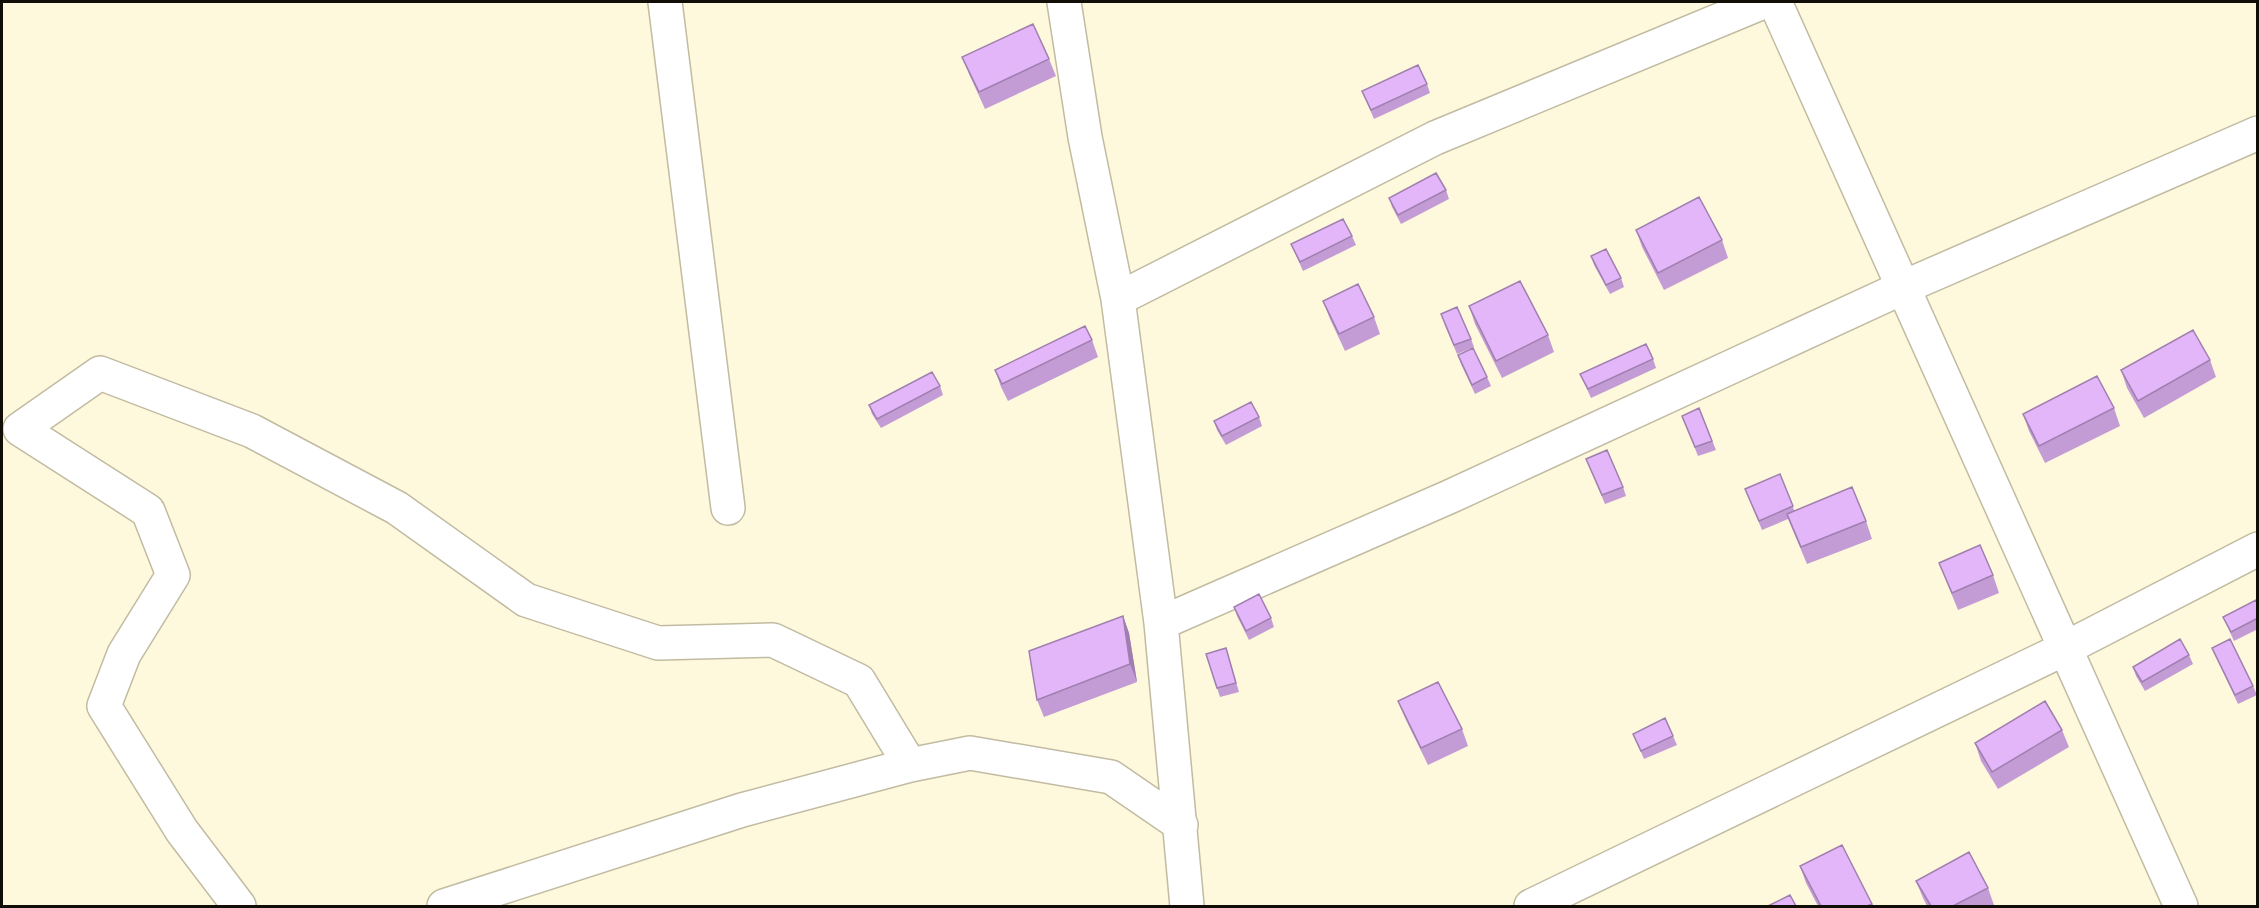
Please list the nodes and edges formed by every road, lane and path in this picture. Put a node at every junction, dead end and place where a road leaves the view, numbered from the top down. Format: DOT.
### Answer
graph roads {
  1 [pos="664,2"];
  2 [pos="1064,2"];
  3 [pos="1763,2"];
  4 [pos="1774,2"];
  5 [pos="2258,133"];
  6 [pos="1904,287"];
  7 [pos="1118,298"];
  8 [pos="728,508"];
  9 [pos="2258,549"];
  10 [pos="1161,623"];
  11 [pos="2066,648"];
  12 [pos="910,765"];
  13 [pos="1181,825"];
  14 [pos="239,906"];
  15 [pos="444,906"];
  16 [pos="1187,906"];
  17 [pos="1531,906"];
  18 [pos="2181,906"];
  1 -- 8 [label="street"];
  2 -- 7 [label="street"];
  3 -- 7 [label="street"];
  4 -- 6 [label="street"];
  5 -- 6 [label="street"];
  6 -- 10 [label="street"];
  6 -- 11 [label="street"];
  7 -- 10 [label="street"];
  9 -- 11 [label="street"];
  10 -- 13 [label="street"];
  11 -- 17 [label="street"];
  11 -- 18 [label="street"];
  12 -- 13 [label="street"];
  12 -- 14 [label="street"];
  12 -- 15 [label="street"];
  13 -- 16 [label="street"];
}
